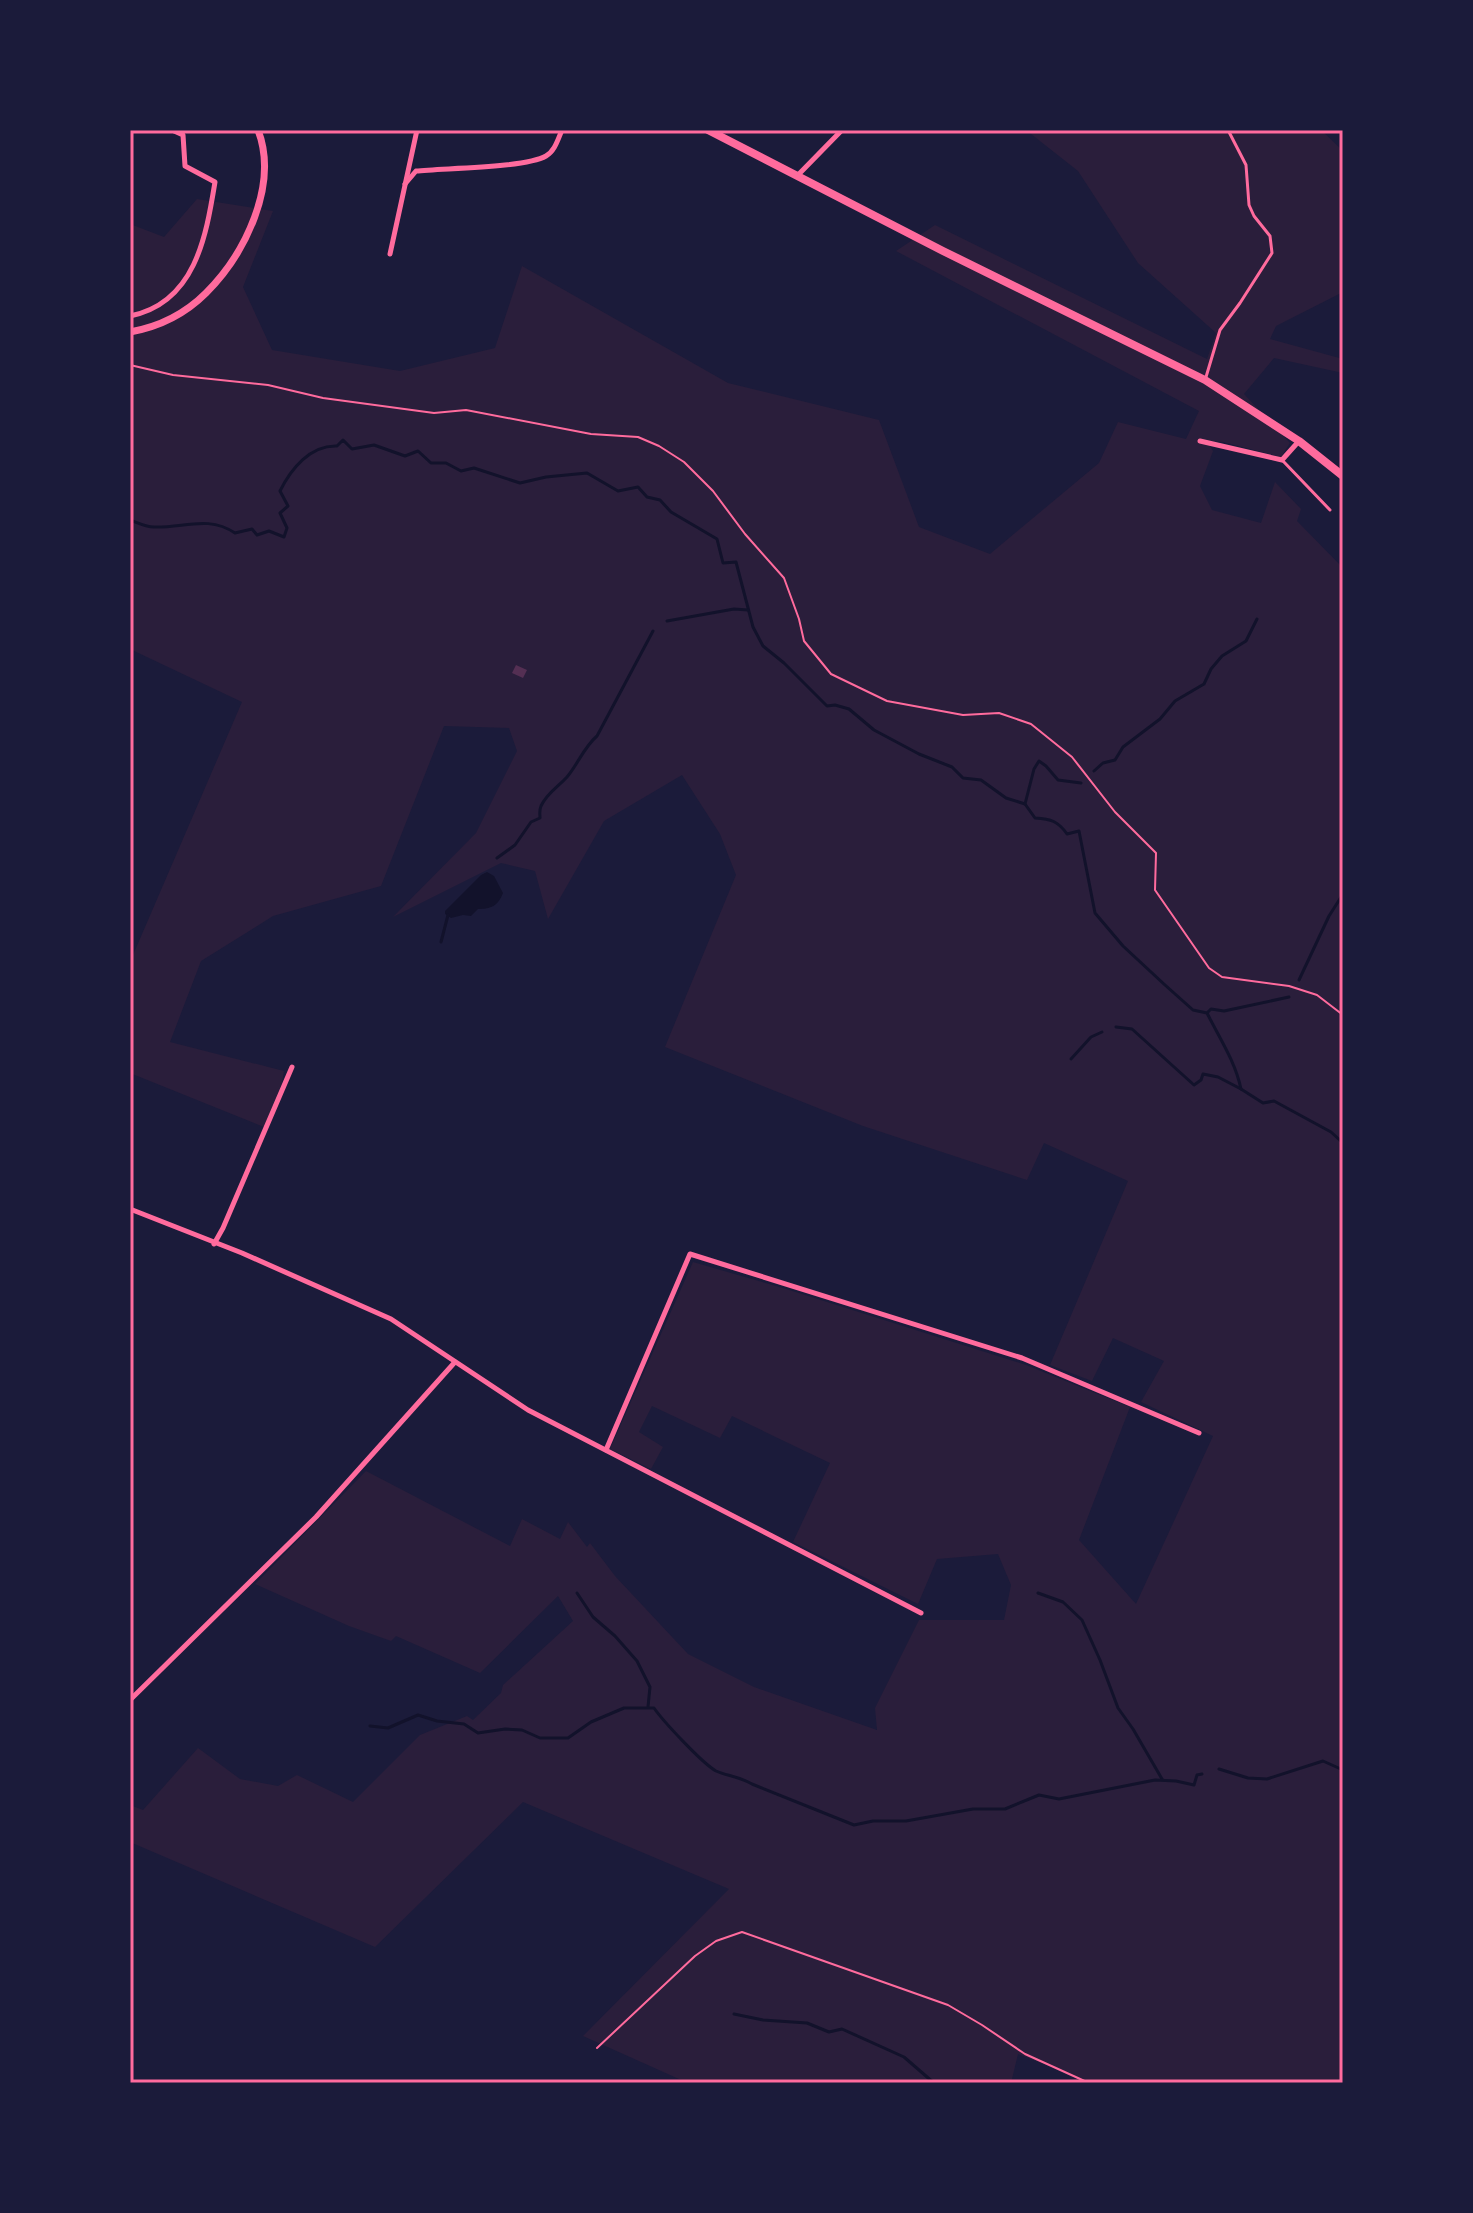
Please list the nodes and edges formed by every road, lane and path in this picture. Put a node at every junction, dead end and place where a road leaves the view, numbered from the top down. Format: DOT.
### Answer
graph roads {
  1 [pos="172,130"];
  2 [pos="258,130"];
  3 [pos="417,130"];
  4 [pos="562,130"];
  5 [pos="708,130"];
  6 [pos="842,130"];
  7 [pos="1228,130"];
  8 [pos="798,175"];
  9 [pos="405,184"];
  10 [pos="390,254"];
  11 [pos="130,316"];
  12 [pos="130,332"];
  13 [pos="130,365"];
  14 [pos="1205,380"];
  15 [pos="1200,441"];
  16 [pos="1299,441"];
  17 [pos="1282,460"];
  18 [pos="1343,476"];
  19 [pos="1330,510"];
  20 [pos="1343,1015"];
  21 [pos="292,1067"];
  22 [pos="130,1209"];
  23 [pos="214,1244"];
  24 [pos="455,1362"];
  25 [pos="1199,1433"];
  26 [pos="606,1450"];
  27 [pos="921,1613"];
  28 [pos="130,1700"];
  29 [pos="597,2048"];
  30 [pos="1089,2083"];
  1 -- 11 [label="street"];
  2 -- 12 [label="street"];
  3 -- 9 [label="street"];
  4 -- 9 [label="street"];
  5 -- 8 [label="main road"];
  6 -- 8 [label="street"];
  7 -- 14 [label="lane"];
  8 -- 14 [label="main road"];
  9 -- 10 [label="street"];
  13 -- 20 [label="path"];
  14 -- 16 [label="main road"];
  15 -- 17 [label="street"];
  16 -- 17 [label="street"];
  16 -- 18 [label="main road"];
  17 -- 19 [label="lane"];
  21 -- 23 [label="street"];
  22 -- 23 [label="street"];
  23 -- 24 [label="street"];
  24 -- 26 [label="street"];
  24 -- 28 [label="street"];
  25 -- 26 [label="street"];
  26 -- 27 [label="street"];
  29 -- 30 [label="path"];
}
